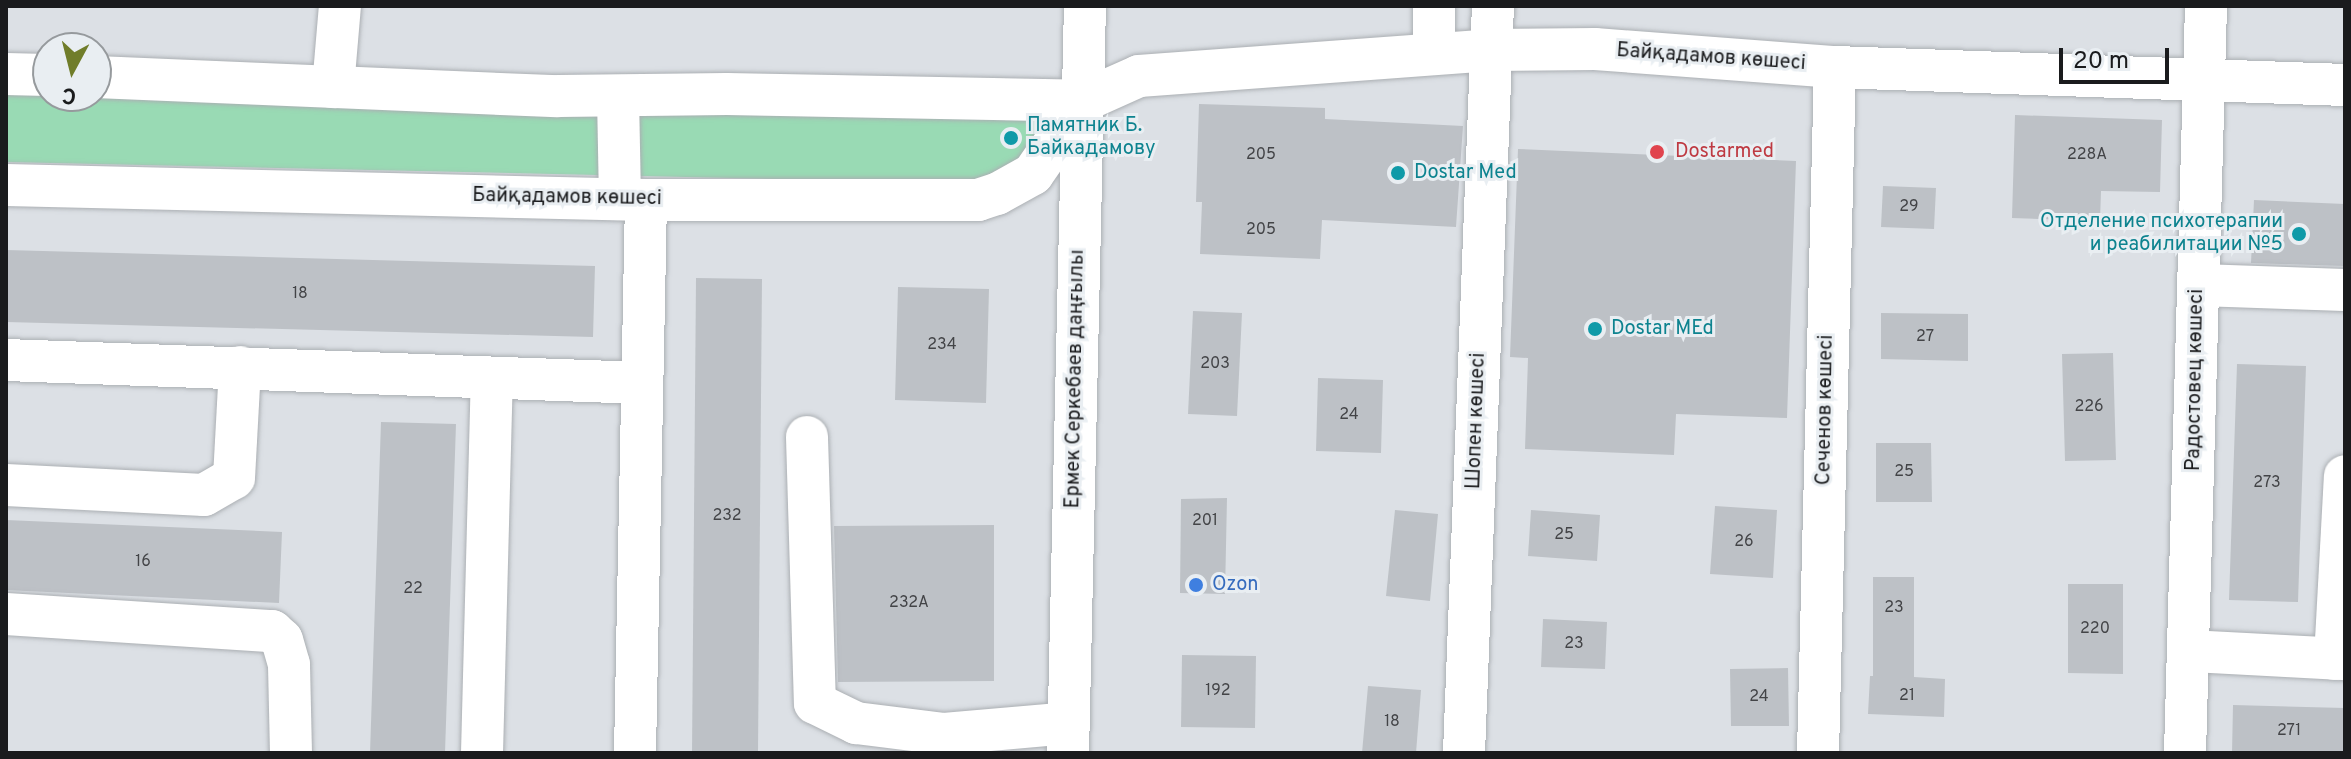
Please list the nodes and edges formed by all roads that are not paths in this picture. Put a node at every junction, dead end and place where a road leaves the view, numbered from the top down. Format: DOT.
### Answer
graph roads {
  1 [pos="340,6"];
  2 [pos="1085,6"];
  3 [pos="1434,6"];
  4 [pos="1493,6"];
  5 [pos="2206,6"];
  6 [pos="1434,54"];
  7 [pos="1835,67"];
  8 [pos="1490,69"];
  9 [pos="6,74"];
  10 [pos="32,75"];
  11 [pos="112,78"];
  12 [pos="2204,80"];
  13 [pos="2345,85"];
  14 [pos="333,87"];
  15 [pos="618,96"];
  16 [pos="1083,101"];
  17 [pos="6,185"];
  18 [pos="633,200"];
  19 [pos="2199,285"];
  20 [pos="2345,290"];
  21 [pos="6,360"];
  22 [pos="240,367"];
  23 [pos="492,379"];
  24 [pos="642,383"];
  25 [pos="807,437"];
  26 [pos="2345,476"];
  27 [pos="6,485"];
  28 [pos="6,614"];
  29 [pos="2190,651"];
  30 [pos="2340,659"];
  31 [pos="1068,738"];
  32 [pos="291,753"];
  33 [pos="482,753"];
  34 [pos="635,753"];
  35 [pos="1464,753"];
  36 [pos="1818,753"];
  37 [pos="2185,753"];
  1 -- 14 [label="street"];
  2 -- 16 [label="street, Ермек Серкебаев даңғылы"];
  3 -- 6 [label="street"];
  4 -- 8 [label="street, Шопен көшесі"];
  5 -- 12 [label="street, Радостовец көшесі"];
  6 -- 8 [label="street, Байқадамов көшесі"];
  6 -- 16 [label="street, Байқадамов көшесі"];
  7 -- 8 [label="street, Байқадамов көшесі"];
  7 -- 12 [label="street, Байқадамов көшесі"];
  7 -- 36 [label="street, Сеченов көшесі"];
  8 -- 35 [label="street, Шопен көшесі"];
  9 -- 10 [label="street"];
  11 -- 14 [label="street, Байқадамов көшесі"];
  12 -- 13 [label="street, Байқадамов көшесі"];
  12 -- 19 [label="street, Радостовец көшесі"];
  14 -- 15 [label="street, Байқадамов көшесі"];
  15 -- 16 [label="street, Байқадамов көшесі"];
  15 -- 18 [label="street"];
  16 -- 18 [label="street, Байқадамов көшесі"];
  16 -- 31 [label="street, Ермек Серкебаев даңғылы"];
  17 -- 18 [label="street, Байқадамов көшесі"];
  18 -- 24 [label="street"];
  19 -- 20 [label="street"];
  19 -- 29 [label="street, Радостовец көшесі"];
  21 -- 22 [label="street"];
  22 -- 23 [label="street"];
  22 -- 27 [label="street"];
  23 -- 24 [label="street"];
  23 -- 33 [label="street"];
  24 -- 34 [label="street"];
  25 -- 31 [label="street"];
  26 -- 30 [label="street"];
  28 -- 32 [label="street"];
  29 -- 30 [label="street"];
  29 -- 37 [label="street, Радостовец көшесі"];
}
